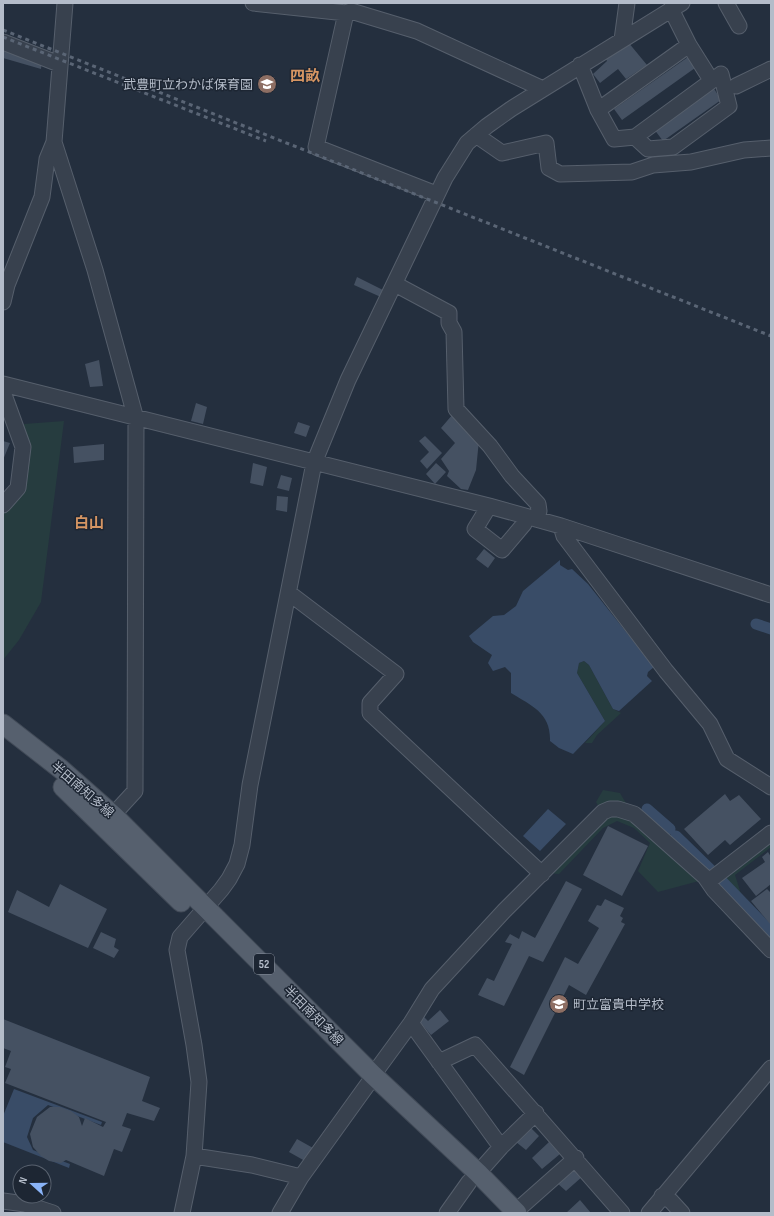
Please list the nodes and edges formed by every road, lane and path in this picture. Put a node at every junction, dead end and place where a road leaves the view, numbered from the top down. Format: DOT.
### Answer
graph roads {
  1 [pos="65,3"];
  2 [pos="253,3"];
  3 [pos="627,3"];
  4 [pos="726,3"];
  5 [pos="677,6"];
  6 [pos="350,9"];
  7 [pos="740,26"];
  8 [pos="622,40"];
  9 [pos="3,42"];
  10 [pos="689,45"];
  11 [pos="59,64"];
  12 [pos="580,65"];
  13 [pos="771,68"];
  14 [pos="710,80"];
  15 [pos="736,86"];
  16 [pos="543,89"];
  17 [pos="598,110"];
  18 [pos="476,135"];
  19 [pos="635,137"];
  20 [pos="54,142"];
  21 [pos="771,148"];
  22 [pos="436,194"];
  23 [pos="395,284"];
  24 [pos="3,302"];
  25 [pos="3,384"];
  26 [pos="3,392"];
  27 [pos="136,419"];
  28 [pos="314,463"];
  29 [pos="3,504"];
  30 [pos="489,506"];
  31 [pos="531,518"];
  32 [pos="561,526"];
  33 [pos="289,593"];
  34 [pos="771,595"];
  35 [pos="3,724"];
  36 [pos="3,736"];
  37 [pos="771,787"];
  38 [pos="113,815"];
  39 [pos="771,833"];
  40 [pos="542,874"];
  41 [pos="709,881"];
  42 [pos="202,912"];
  43 [pos="771,950"];
  44 [pos="411,1023"];
  45 [pos="439,1062"];
  46 [pos="771,1068"];
  47 [pos="370,1079"];
  48 [pos="536,1113"];
  49 [pos="501,1147"];
  50 [pos="194,1156"];
  51 [pos="576,1158"];
  52 [pos="301,1177"];
  53 [pos="473,1177"];
  54 [pos="662,1196"];
  55 [pos="3,1201"];
  56 [pos="53,1213"];
  57 [pos="182,1213"];
  58 [pos="280,1213"];
  59 [pos="447,1213"];
  60 [pos="511,1213"];
  61 [pos="622,1213"];
  62 [pos="649,1213"];
  63 [pos="682,1213"];
  1 -- 11 [label="street"];
  2 -- 6 [label="street"];
  3 -- 8 [label="street"];
  4 -- 7 [label="street"];
  5 -- 8 [label="street"];
  5 -- 10 [label="street"];
  6 -- 16 [label="street"];
  6 -- 22 [label="street"];
  8 -- 12 [label="street"];
  9 -- 11 [label="street"];
  10 -- 14 [label="street"];
  10 -- 17 [label="street"];
  11 -- 20 [label="street"];
  12 -- 16 [label="street"];
  12 -- 17 [label="street"];
  13 -- 15 [label="street"];
  14 -- 19 [label="street"];
  14 -- 19 [label="street"];
  16 -- 18 [label="street"];
  17 -- 19 [label="street"];
  18 -- 21 [label="street"];
  18 -- 22 [label="street"];
  20 -- 24 [label="street"];
  20 -- 27 [label="street"];
  22 -- 23 [label="street"];
  23 -- 28 [label="street"];
  23 -- 31 [label="street"];
  25 -- 27 [label="street"];
  26 -- 29 [label="street"];
  27 -- 28 [label="street"];
  27 -- 38 [label="street"];
  28 -- 30 [label="street"];
  28 -- 33 [label="street"];
  30 -- 31 [label="street"];
  30 -- 31 [label="street"];
  31 -- 32 [label="street"];
  32 -- 34 [label="street"];
  32 -- 37 [label="street"];
  33 -- 40 [label="street"];
  33 -- 42 [label="street"];
  35 -- 38 [label="main road, 半田南知多線 / 52"];
  36 -- 42 [label="main road, 半田南知多線 / 52"];
  38 -- 42 [label="main road, 半田南知多線 / 52"];
  39 -- 41 [label="street"];
  40 -- 41 [label="street"];
  40 -- 44 [label="street"];
  41 -- 43 [label="street"];
  42 -- 47 [label="main road, 半田南知多線 / 52"];
  42 -- 50 [label="street"];
  44 -- 45 [label="street"];
  44 -- 47 [label="street"];
  45 -- 48 [label="street"];
  45 -- 49 [label="street"];
  46 -- 54 [label="street"];
  47 -- 52 [label="street"];
  47 -- 53 [label="main road, 半田南知多線 / 52"];
  48 -- 49 [label="street"];
  48 -- 51 [label="street"];
  49 -- 53 [label="street"];
  50 -- 52 [label="street"];
  50 -- 57 [label="street"];
  51 -- 60 [label="street"];
  51 -- 61 [label="street"];
  52 -- 58 [label="street"];
  53 -- 59 [label="street"];
  53 -- 60 [label="main road, 半田南知多線 / 52"];
  54 -- 62 [label="street"];
  54 -- 63 [label="street"];
  55 -- 56 [label="street"];
}
